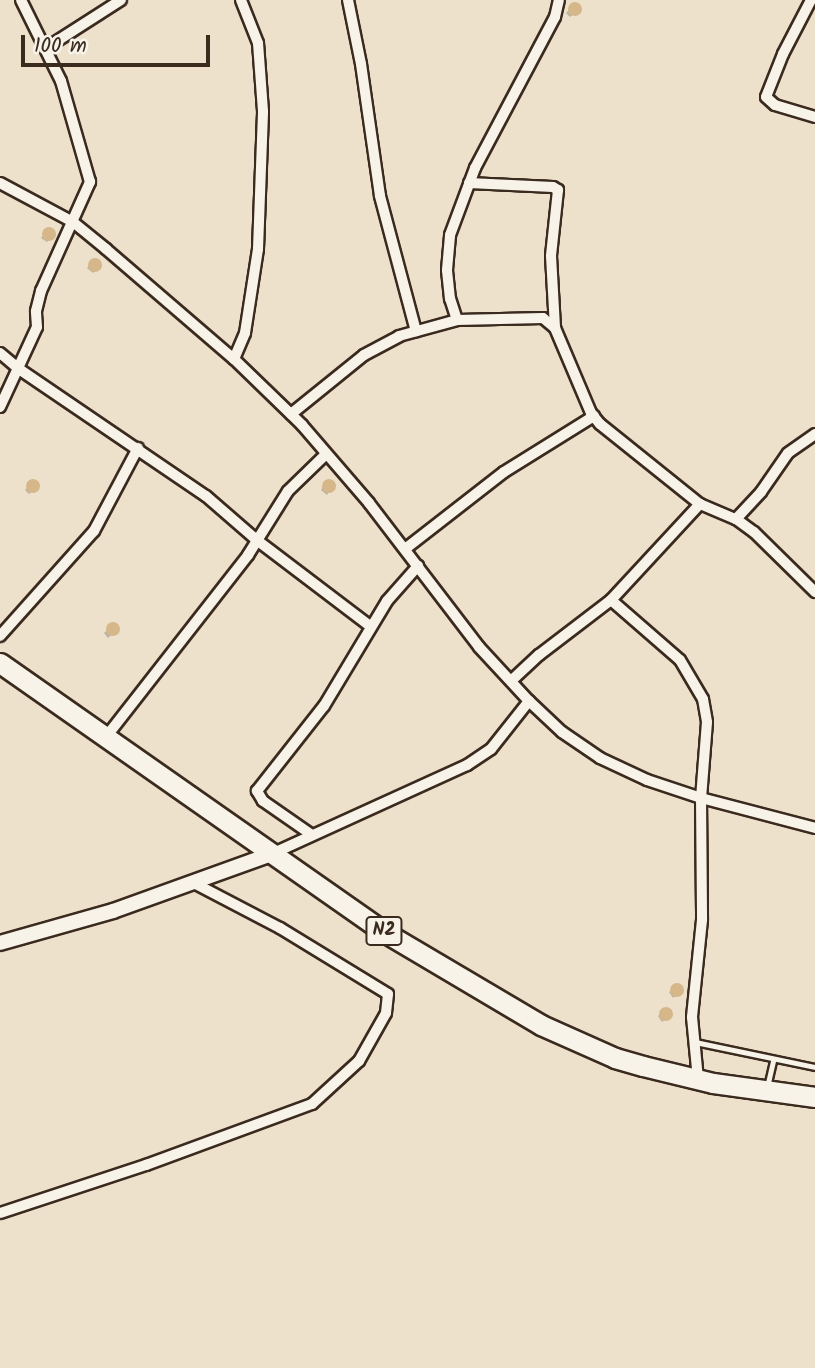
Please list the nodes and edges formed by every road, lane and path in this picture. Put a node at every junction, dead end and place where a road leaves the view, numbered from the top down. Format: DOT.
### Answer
graph roads {
  1 [pos="22,0"];
  2 [pos="121,0"];
  3 [pos="241,0"];
  4 [pos="348,0"];
  5 [pos="559,0"];
  6 [pos="811,0"];
  7 [pos="46,48"];
  8 [pos="815,117"];
  9 [pos="0,183"];
  10 [pos="469,183"];
  11 [pos="73,222"];
  12 [pos="457,320"];
  13 [pos="555,328"];
  14 [pos="416,331"];
  15 [pos="0,353"];
  16 [pos="234,359"];
  17 [pos="19,369"];
  18 [pos="0,407"];
  19 [pos="291,414"];
  20 [pos="594,416"];
  21 [pos="815,434"];
  22 [pos="138,449"];
  23 [pos="326,454"];
  24 [pos="700,504"];
  25 [pos="736,519"];
  26 [pos="258,541"];
  27 [pos="405,549"];
  28 [pos="418,566"];
  29 [pos="815,592"];
  30 [pos="611,600"];
  31 [pos="370,626"];
  32 [pos="0,636"];
  33 [pos="0,663"];
  34 [pos="512,680"];
  35 [pos="529,701"];
  36 [pos="106,737"];
  37 [pos="701,798"];
  38 [pos="815,828"];
  39 [pos="312,835"];
  40 [pos="274,853"];
  41 [pos="192,882"];
  42 [pos="0,943"];
  43 [pos="695,1042"];
  44 [pos="773,1060"];
  45 [pos="815,1067"];
  46 [pos="698,1079"];
  47 [pos="766,1091"];
  48 [pos="815,1097"];
  49 [pos="0,1213"];
  1 -- 7 [label="street"];
  2 -- 7 [label="street"];
  3 -- 16 [label="street"];
  4 -- 14 [label="street"];
  5 -- 10 [label="street"];
  6 -- 8 [label="street"];
  7 -- 11 [label="street"];
  9 -- 11 [label="street"];
  10 -- 12 [label="street"];
  10 -- 13 [label="street"];
  11 -- 16 [label="street"];
  11 -- 17 [label="street"];
  12 -- 13 [label="street"];
  12 -- 14 [label="street"];
  13 -- 20 [label="street"];
  14 -- 19 [label="street"];
  15 -- 17 [label="street"];
  16 -- 19 [label="street"];
  17 -- 18 [label="street"];
  17 -- 22 [label="street"];
  19 -- 23 [label="street"];
  20 -- 24 [label="street"];
  20 -- 27 [label="street"];
  21 -- 25 [label="street"];
  22 -- 26 [label="street"];
  22 -- 32 [label="street"];
  23 -- 26 [label="street"];
  23 -- 27 [label="street"];
  24 -- 25 [label="street"];
  24 -- 30 [label="street"];
  25 -- 29 [label="street"];
  26 -- 31 [label="street"];
  26 -- 36 [label="street"];
  27 -- 28 [label="street"];
  28 -- 31 [label="street"];
  28 -- 34 [label="street"];
  30 -- 34 [label="street"];
  30 -- 37 [label="street"];
  31 -- 39 [label="street"];
  33 -- 36 [label="highway, N2"];
  34 -- 35 [label="street"];
  35 -- 37 [label="street"];
  35 -- 39 [label="street"];
  36 -- 40 [label="highway, N2"];
  37 -- 38 [label="street"];
  37 -- 43 [label="street"];
  39 -- 40 [label="street"];
  40 -- 41 [label="street"];
  40 -- 46 [label="highway, N2"];
  41 -- 42 [label="street"];
  41 -- 49 [label="street"];
  43 -- 44 [label="lane"];
  43 -- 46 [label="street"];
  44 -- 45 [label="lane"];
  44 -- 47 [label="lane"];
  46 -- 47 [label="highway, N2"];
  47 -- 48 [label="highway, N2"];
}
